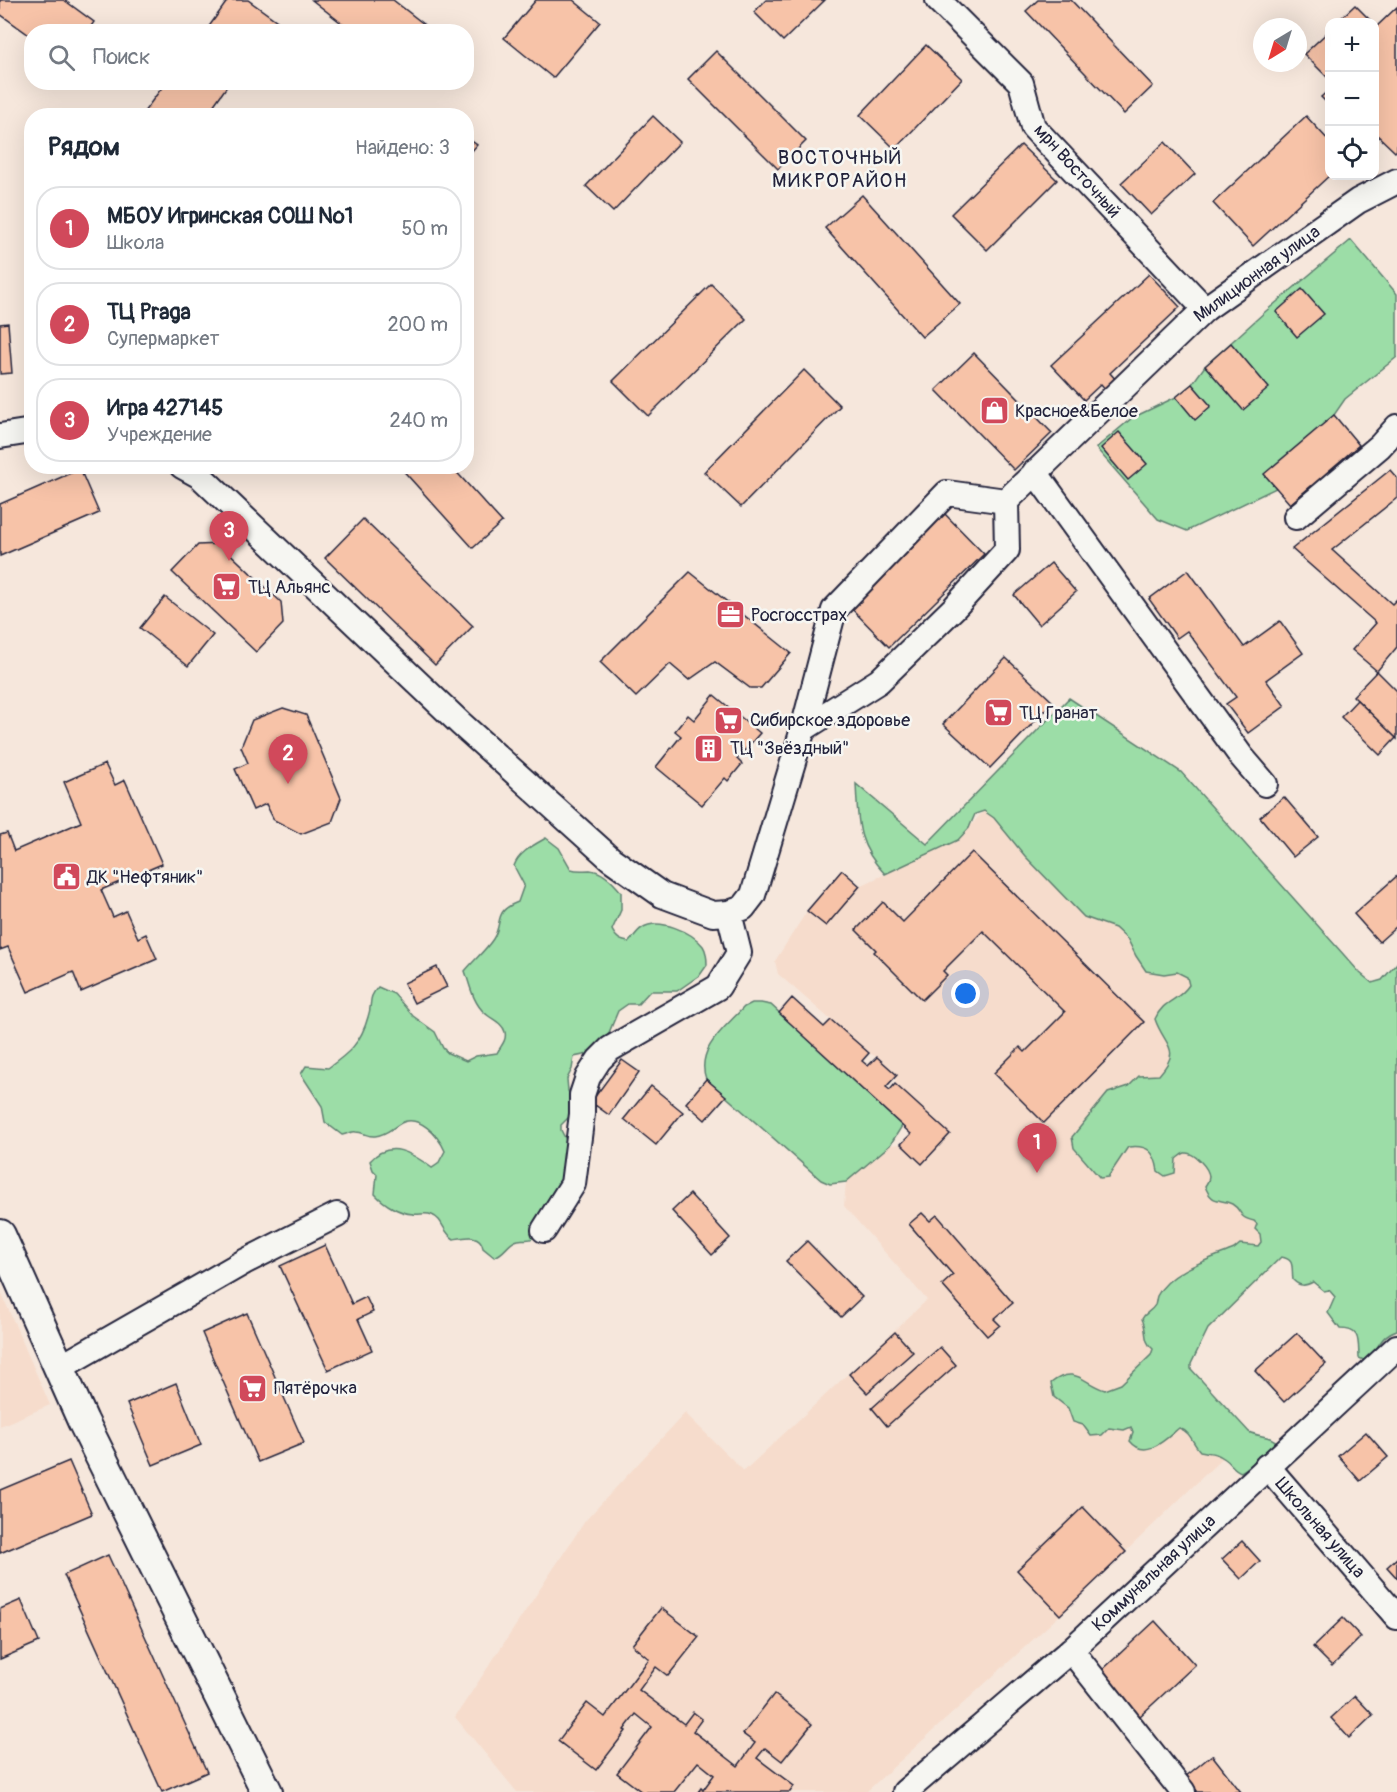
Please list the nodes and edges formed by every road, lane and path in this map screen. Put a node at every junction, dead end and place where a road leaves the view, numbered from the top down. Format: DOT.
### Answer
graph roads {
  1 [pos="938,0"];
  2 [pos="1397,181"];
  3 [pos="1206,309"];
  4 [pos="1397,427"];
  5 [pos="24,432"];
  6 [pos="0,436"];
  7 [pos="1035,472"];
  8 [pos="196,474"];
  9 [pos="1006,501"];
  10 [pos="1296,517"];
  11 [pos="803,729"];
  12 [pos="1265,784"];
  13 [pos="729,913"];
  14 [pos="338,1215"];
  15 [pos="544,1230"];
  16 [pos="0,1235"];
  17 [pos="1397,1347"];
  18 [pos="59,1368"];
  19 [pos="1268,1466"];
  20 [pos="1397,1617"];
  21 [pos="1071,1650"];
  22 [pos="267,1792"];
  23 [pos="905,1792"];
  24 [pos="1183,1792"];
  1 -- 3 [label="street, мрн Восточный"];
  2 -- 3 [label="street, Милиционная улица"];
  3 -- 7 [label="street, Милиционная улица"];
  4 -- 10 [label="street"];
  5 -- 6 [label="street"];
  7 -- 9 [label="street, Милиционная улица"];
  7 -- 12 [label="street"];
  8 -- 13 [label="street"];
  9 -- 11 [label="street"];
  9 -- 11 [label="street"];
  11 -- 13 [label="street"];
  13 -- 15 [label="street"];
  14 -- 18 [label="street"];
  16 -- 18 [label="street"];
  17 -- 19 [label="street, Коммунальная улица"];
  18 -- 22 [label="street"];
  19 -- 20 [label="street, Школьная улица"];
  19 -- 21 [label="street, Коммунальная улица"];
  21 -- 23 [label="street, Коммунальная улица"];
  21 -- 24 [label="street"];
}
